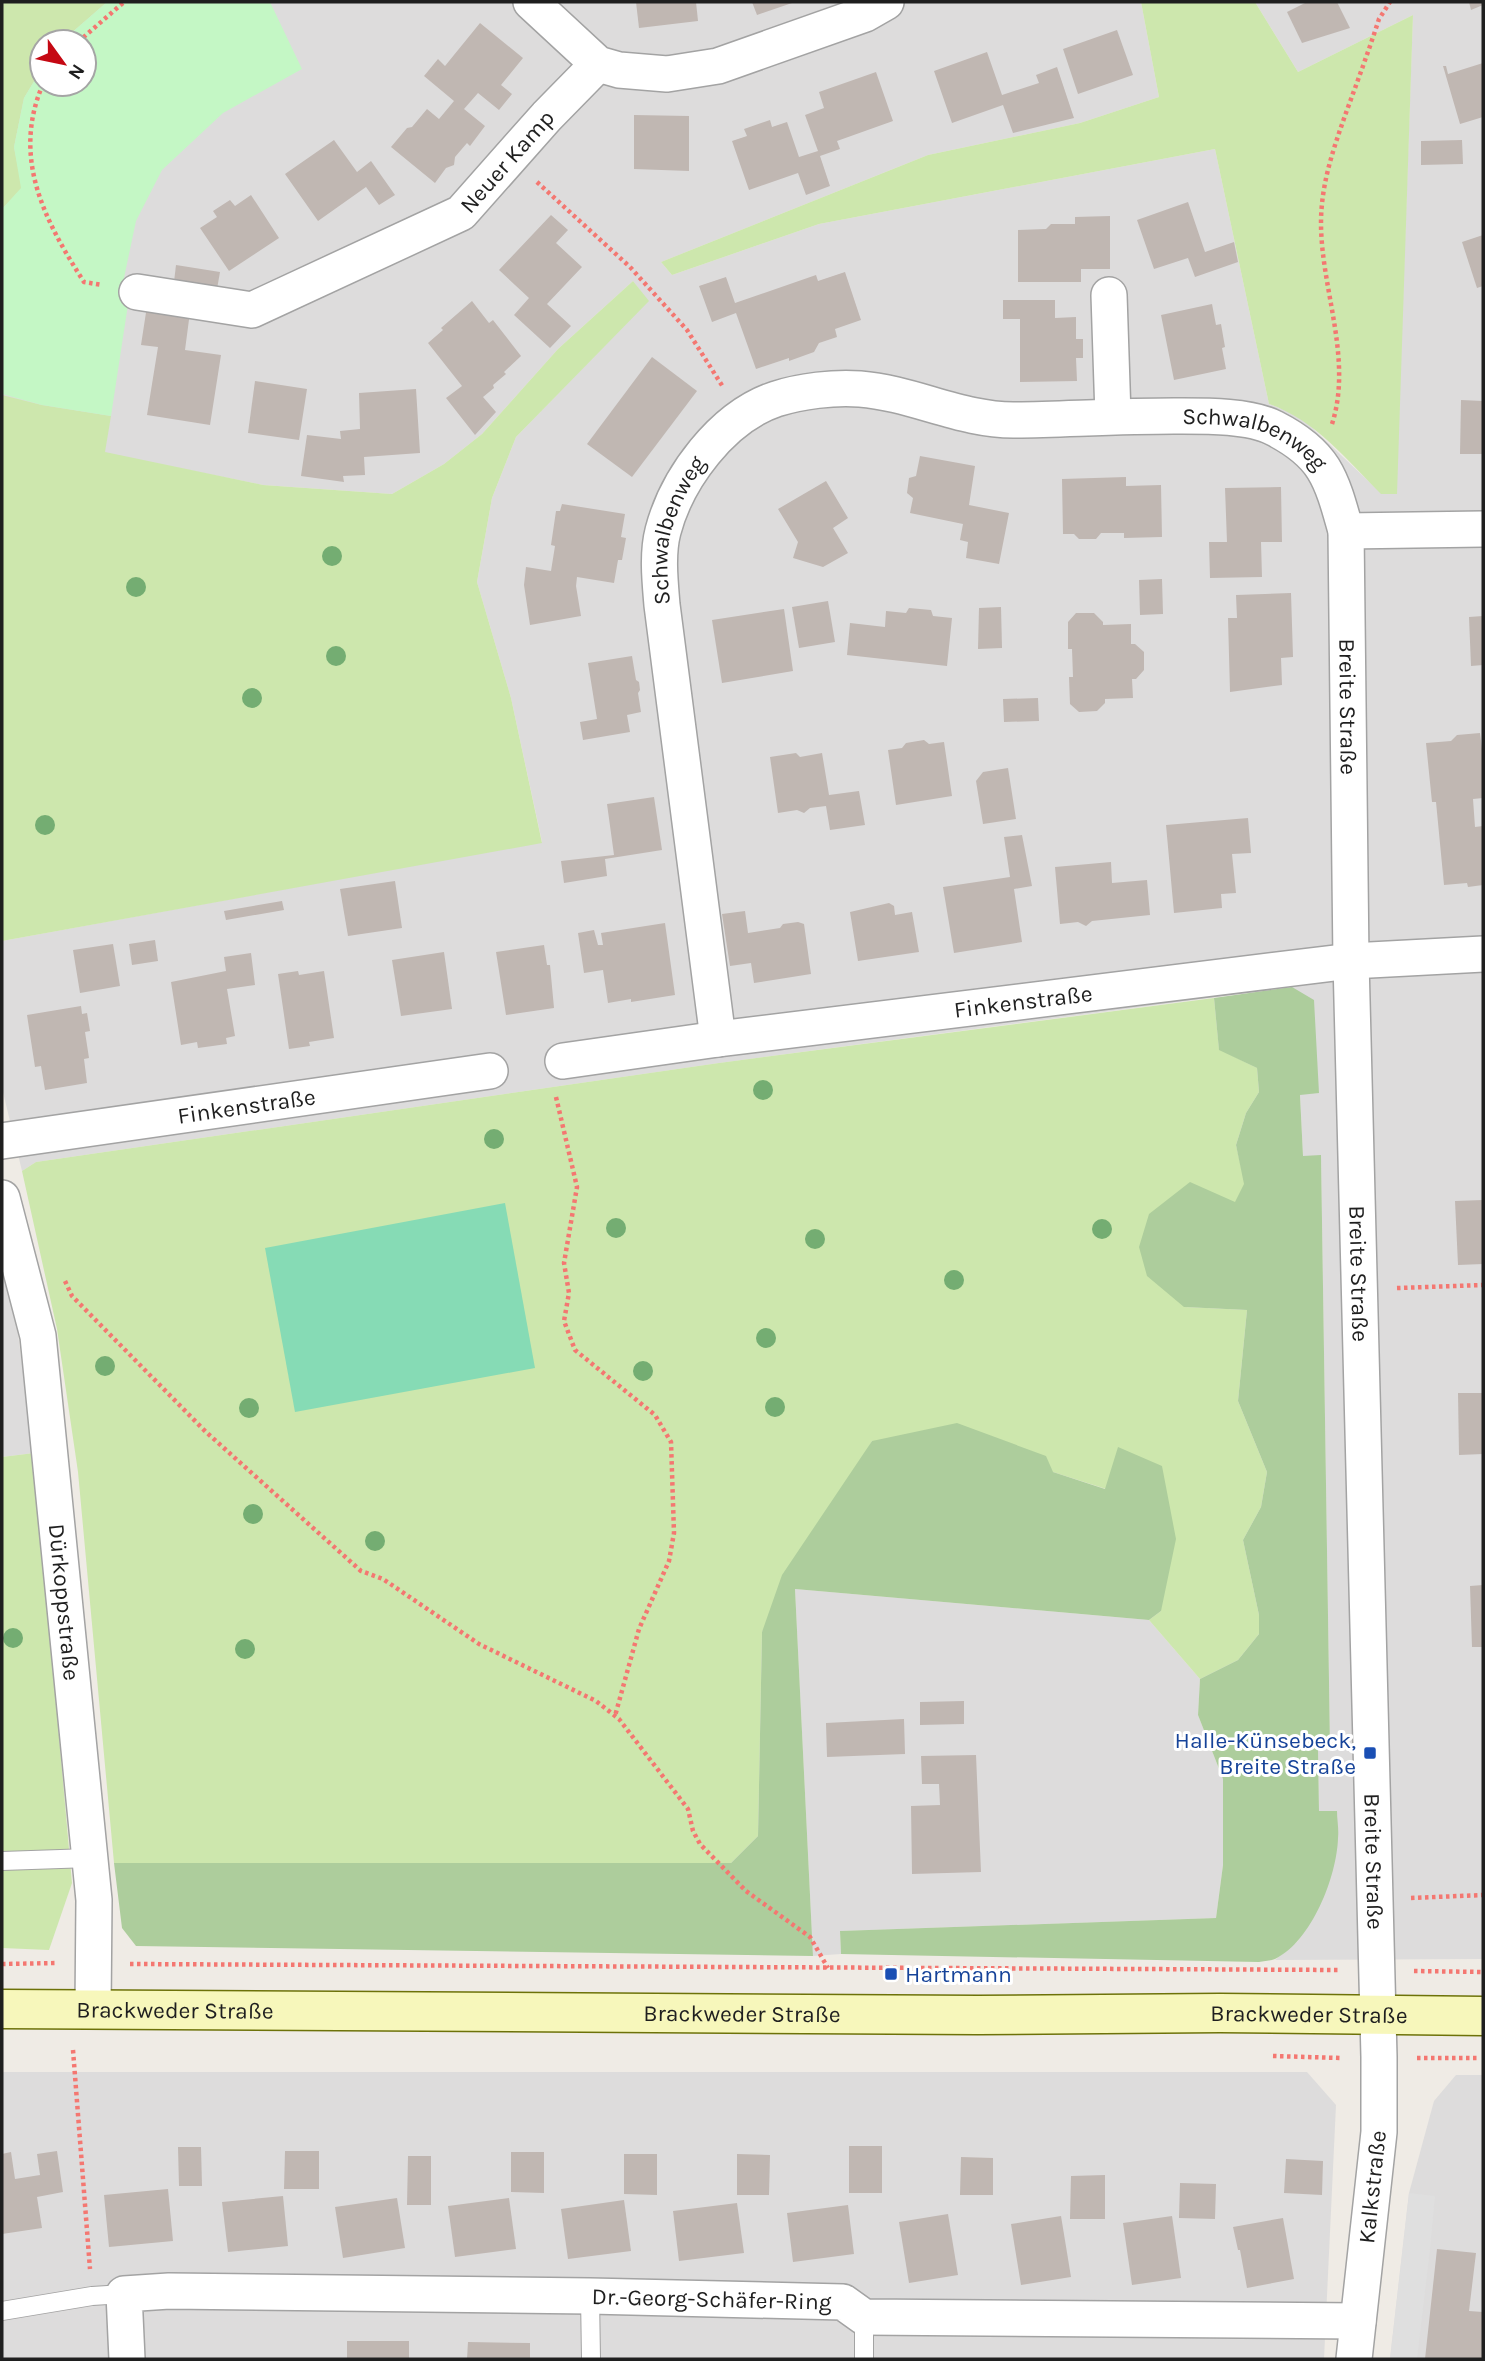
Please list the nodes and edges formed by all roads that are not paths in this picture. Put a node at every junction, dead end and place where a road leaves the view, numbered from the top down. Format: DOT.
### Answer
graph roads {
  1 [pos="531,2"];
  2 [pos="886,2"];
  3 [pos="598,64"];
  4 [pos="137,292"];
  5 [pos="1110,295"];
  6 [pos="1113,416"];
  7 [pos="1483,529"];
  8 [pos="1346,531"];
  9 [pos="1483,954"];
  10 [pos="1351,961"];
  11 [pos="718,1038"];
  12 [pos="490,1071"];
  13 [pos="559,1075"];
  14 [pos="2,1141"];
  15 [pos="2,1198"];
  16 [pos="90,1858"];
  17 [pos="2,1861"];
  18 [pos="2,2009"];
  19 [pos="93,2009"];
  20 [pos="1377,2015"];
  21 [pos="1483,2016"];
  22 [pos="108,2295"];
  23 [pos="590,2296"];
  24 [pos="2,2311"];
  25 [pos="864,2317"];
  26 [pos="1358,2321"];
  27 [pos="127,2359"];
  28 [pos="591,2359"];
  29 [pos="864,2359"];
  30 [pos="1354,2359"];
  1 -- 3 [label="street"];
  2 -- 3 [label="street"];
  3 -- 4 [label="street, Neuer Kamp"];
  5 -- 6 [label="street"];
  6 -- 8 [label="street, Schwalbenweg"];
  6 -- 11 [label="street, Schwalbenweg"];
  7 -- 8 [label="street"];
  8 -- 10 [label="street, Breite Straße"];
  9 -- 10 [label="street, Finkenstraße"];
  10 -- 11 [label="street, Finkenstraße"];
  10 -- 20 [label="street, Breite Straße"];
  11 -- 13 [label="street, Finkenstraße"];
  12 -- 14 [label="street, Finkenstraße"];
  15 -- 16 [label="street, Dürkoppstraße"];
  16 -- 17 [label="lane"];
  16 -- 19 [label="street, Dürkoppstraße"];
  18 -- 19 [label="street, Brackweder Straße"];
  19 -- 20 [label="street, Brackweder Straße"];
  20 -- 21 [label="street, Brackweder Straße"];
  20 -- 26 [label="street, Kalkstraße"];
  22 -- 23 [label="street, Dr.-Georg-Schäfer-Ring"];
  22 -- 24 [label="lane"];
  22 -- 27 [label="street"];
  23 -- 25 [label="street, Dr.-Georg-Schäfer-Ring"];
  23 -- 28 [label="lane"];
  25 -- 26 [label="street, Dr.-Georg-Schäfer-Ring"];
  25 -- 29 [label="lane"];
  26 -- 30 [label="street, Kalkstraße"];
}
